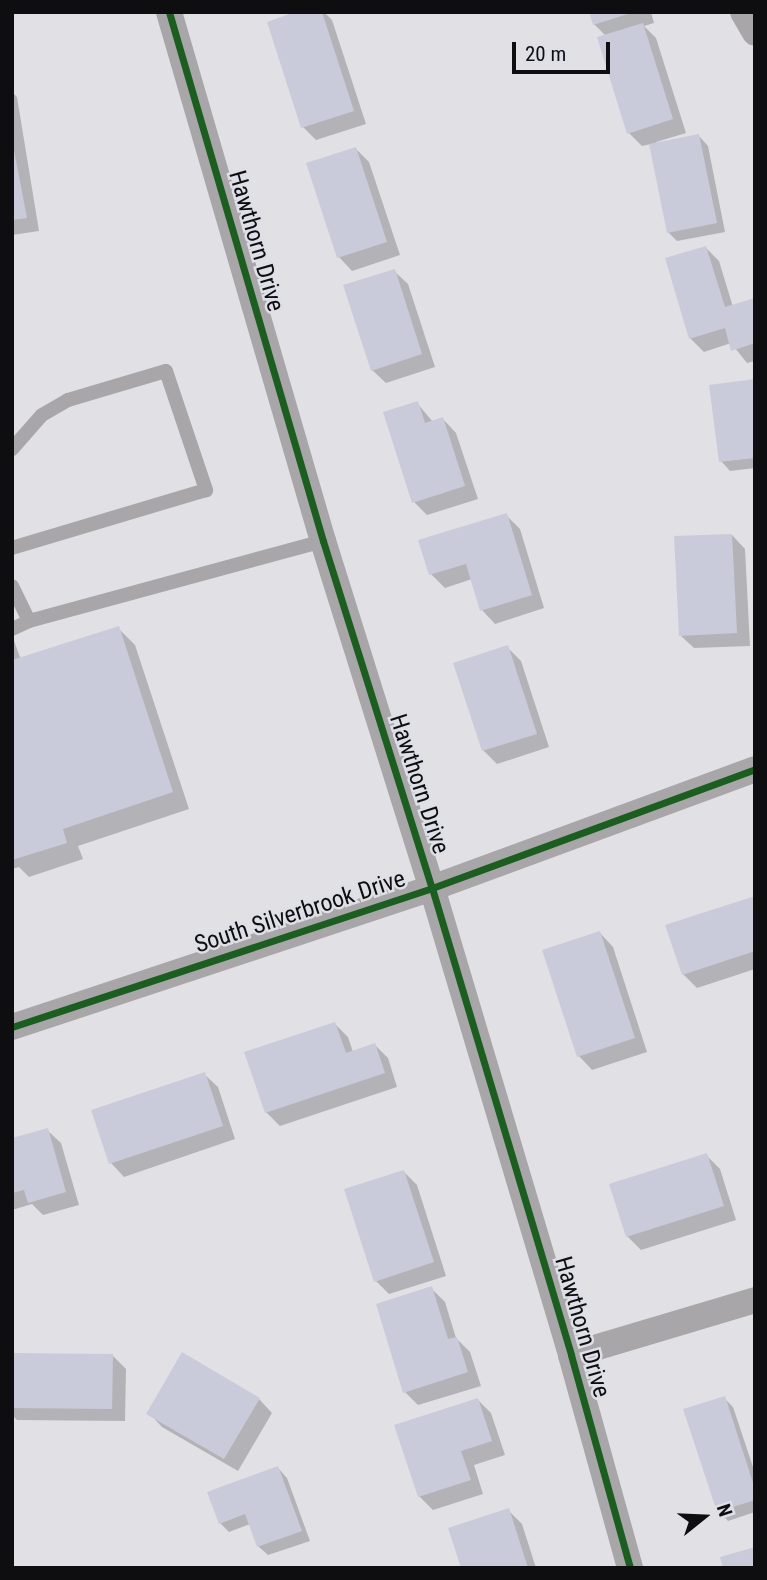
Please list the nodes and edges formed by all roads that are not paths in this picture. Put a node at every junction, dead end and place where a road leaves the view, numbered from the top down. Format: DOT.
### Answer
graph roads {
  1 [pos="169,12"];
  2 [pos="743,12"];
  3 [pos="755,33"];
  4 [pos="12,449"];
  5 [pos="323,541"];
  6 [pos="12,548"];
  7 [pos="12,586"];
  8 [pos="29,621"];
  9 [pos="12,629"];
  10 [pos="755,769"];
  11 [pos="432,888"];
  12 [pos="12,1027"];
  13 [pos="755,1300"];
  14 [pos="570,1355"];
  15 [pos="630,1568"];
  1 -- 5 [label="street, Hawthorn Drive"];
  2 -- 3 [label="street"];
  4 -- 6 [label="lane"];
  5 -- 8 [label="lane"];
  5 -- 11 [label="street, Hawthorn Drive"];
  7 -- 8 [label="lane"];
  8 -- 9 [label="lane"];
  10 -- 11 [label="street, South Silverbrook Drive"];
  11 -- 12 [label="street, South Silverbrook Drive"];
  11 -- 14 [label="street, Hawthorn Drive"];
  13 -- 14 [label="street"];
  14 -- 15 [label="street, Hawthorn Drive"];
}
